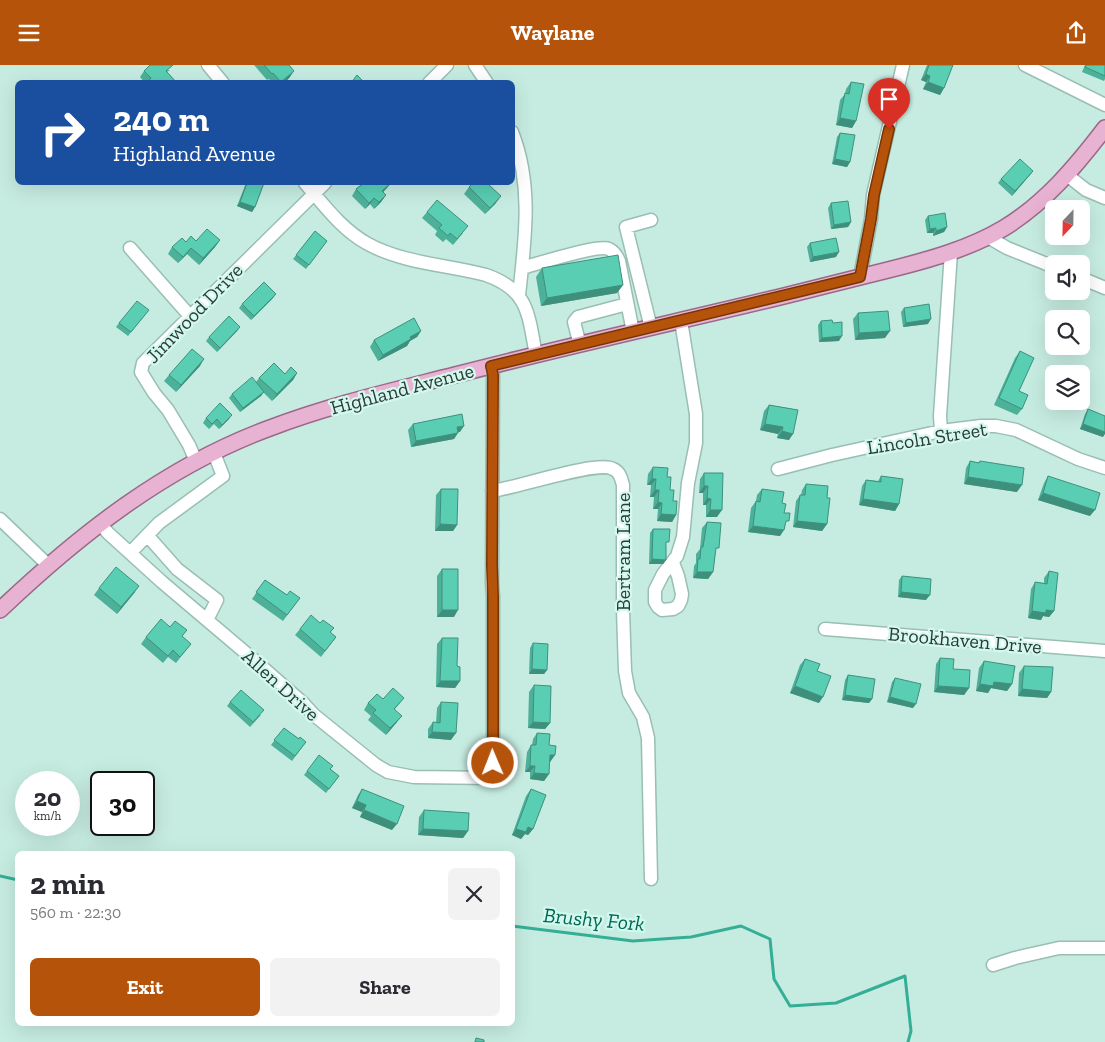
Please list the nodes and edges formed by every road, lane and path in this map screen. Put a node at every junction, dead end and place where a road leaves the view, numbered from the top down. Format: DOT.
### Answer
graph roads {
  1 [pos="208,65"];
  2 [pos="447,65"];
  3 [pos="476,65"];
  4 [pos="903,65"];
  5 [pos="1025,65"];
  6 [pos="220,80"];
  7 [pos="432,80"];
  8 [pos="485,80"];
  9 [pos="1105,105"];
  10 [pos="1105,128"];
  11 [pos="515,141"];
  12 [pos="1067,175"];
  13 [pos="307,185"];
  14 [pos="323,185"];
  15 [pos="314,193"];
  16 [pos="1105,198"];
  17 [pos="651,220"];
  18 [pos="988,237"];
  19 [pos="130,248"];
  20 [pos="951,252"];
  21 [pos="1045,263"];
  22 [pos="522,268"];
  23 [pos="860,277"];
  24 [pos="1090,282"];
  25 [pos="1105,288"];
  26 [pos="519,295"];
  27 [pos="628,304"];
  28 [pos="189,315"];
  29 [pos="681,321"];
  30 [pos="651,328"];
  31 [pos="633,332"];
  32 [pos="580,345"];
  33 [pos="536,355"];
  34 [pos="491,366"];
  35 [pos="941,431"];
  36 [pos="214,453"];
  37 [pos="196,461"];
  38 [pos="1105,467"];
  39 [pos="778,469"];
  40 [pos="492,491"];
  41 [pos="0,519"];
  42 [pos="100,523"];
  43 [pos="147,535"];
  44 [pos="130,553"];
  45 [pos="673,563"];
  46 [pos="49,566"];
  47 [pos="0,611"];
  48 [pos="207,620"];
  49 [pos="825,629"];
  50 [pos="1105,651"];
  51 [pos="650,879"];
  52 [pos="1105,948"];
  53 [pos="994,965"];
  1 -- 6 [label="street"];
  2 -- 7 [label="street"];
  3 -- 8 [label="street"];
  4 -- 23 [label="street"];
  5 -- 9 [label="street"];
  10 -- 12 [label="main road, Highland Avenue"];
  11 -- 22 [label="street"];
  12 -- 16 [label="street"];
  12 -- 18 [label="main road, Highland Avenue"];
  13 -- 15 [label="street"];
  14 -- 15 [label="street, Jimwood Drive"];
  15 -- 26 [label="street"];
  15 -- 28 [label="street, Jimwood Drive"];
  17 -- 30 [label="street"];
  18 -- 20 [label="main road, Highland Avenue"];
  18 -- 21 [label="street"];
  19 -- 28 [label="street"];
  20 -- 23 [label="main road, Highland Avenue"];
  20 -- 35 [label="street"];
  22 -- 26 [label="street"];
  22 -- 27 [label="street"];
  23 -- 29 [label="main road, Highland Avenue"];
  24 -- 25 [label="street"];
  26 -- 33 [label="street"];
  27 -- 31 [label="street"];
  27 -- 32 [label="street"];
  28 -- 37 [label="street, Jimwood Drive"];
  29 -- 30 [label="main road, Highland Avenue"];
  29 -- 45 [label="street"];
  30 -- 31 [label="main road, Highland Avenue"];
  31 -- 32 [label="main road, Highland Avenue"];
  32 -- 33 [label="main road, Highland Avenue"];
  33 -- 34 [label="main road, Highland Avenue"];
  34 -- 36 [label="main road, Highland Avenue"];
  34 -- 40 [label="street"];
  35 -- 38 [label="street, Lincoln Street"];
  35 -- 39 [label="street, Lincoln Street"];
  36 -- 37 [label="main road, Highland Avenue"];
  36 -- 43 [label="street"];
  37 -- 42 [label="main road, Highland Avenue"];
  40 -- 48 [label="street, Allen Drive"];
  40 -- 51 [label="street, Bertram Lane"];
  41 -- 46 [label="street"];
  42 -- 44 [label="street, Allen Drive"];
  42 -- 46 [label="main road, Highland Avenue"];
  43 -- 44 [label="street"];
  43 -- 48 [label="street"];
  44 -- 48 [label="street, Allen Drive"];
  46 -- 47 [label="main road, Highland Avenue"];
  49 -- 50 [label="street, Brookhaven Drive"];
  52 -- 53 [label="street"];
}
